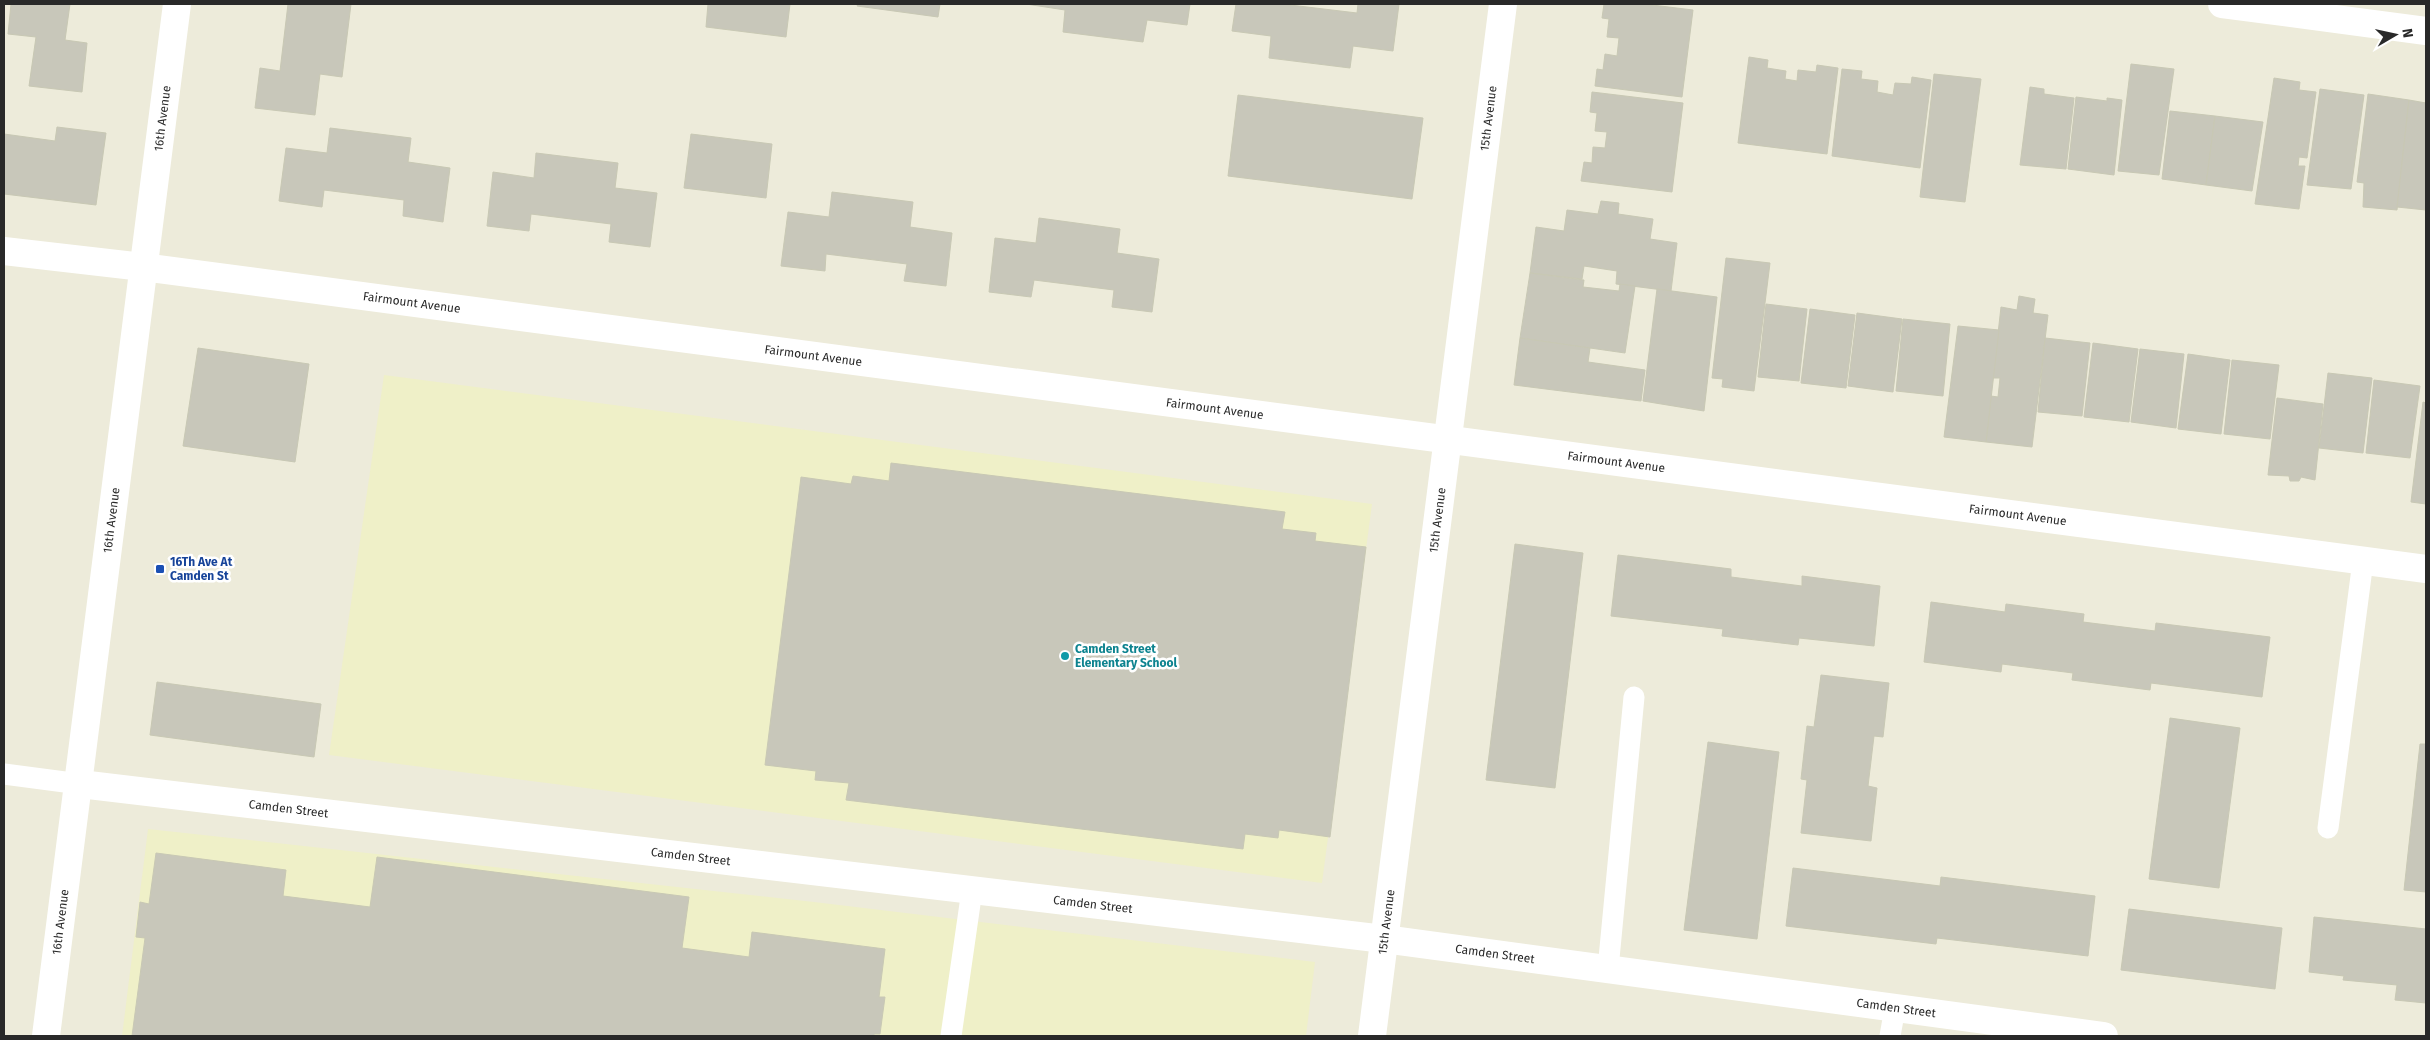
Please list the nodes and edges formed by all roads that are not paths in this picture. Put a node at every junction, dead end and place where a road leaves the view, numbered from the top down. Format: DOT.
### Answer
graph roads {
  1 [pos="177,4"];
  2 [pos="1503,4"];
  3 [pos="2222,4"];
  4 [pos="2426,30"];
  5 [pos="4,250"];
  6 [pos="143,267"];
  7 [pos="1448,440"];
  8 [pos="2363,561"];
  9 [pos="2426,569"];
  10 [pos="1634,697"];
  11 [pos="4,774"];
  12 [pos="80,784"];
  13 [pos="2328,828"];
  14 [pos="972,890"];
  15 [pos="1384,939"];
  16 [pos="1608,969"];
  17 [pos="1895,1008"];
  18 [pos="46,1036"];
  19 [pos="951,1036"];
  20 [pos="1372,1036"];
  21 [pos="1890,1036"];
  22 [pos="2104,1036"];
  1 -- 6 [label="street, 16th Avenue"];
  2 -- 7 [label="street, 15th Avenue"];
  3 -- 4 [label="street"];
  5 -- 6 [label="street, Fairmount Avenue"];
  6 -- 7 [label="street, Fairmount Avenue"];
  6 -- 12 [label="street, 16th Avenue"];
  7 -- 8 [label="street, Fairmount Avenue"];
  7 -- 15 [label="street, 15th Avenue"];
  8 -- 9 [label="street, Fairmount Avenue"];
  8 -- 13 [label="lane"];
  10 -- 16 [label="lane"];
  11 -- 12 [label="lane"];
  12 -- 14 [label="street, Camden Street"];
  12 -- 18 [label="street, 16th Avenue"];
  14 -- 15 [label="street, Camden Street"];
  14 -- 19 [label="lane"];
  15 -- 16 [label="street, Camden Street"];
  15 -- 20 [label="street, 15th Avenue"];
  16 -- 17 [label="street, Camden Street"];
  17 -- 21 [label="lane"];
  17 -- 22 [label="street, Camden Street"];
}
